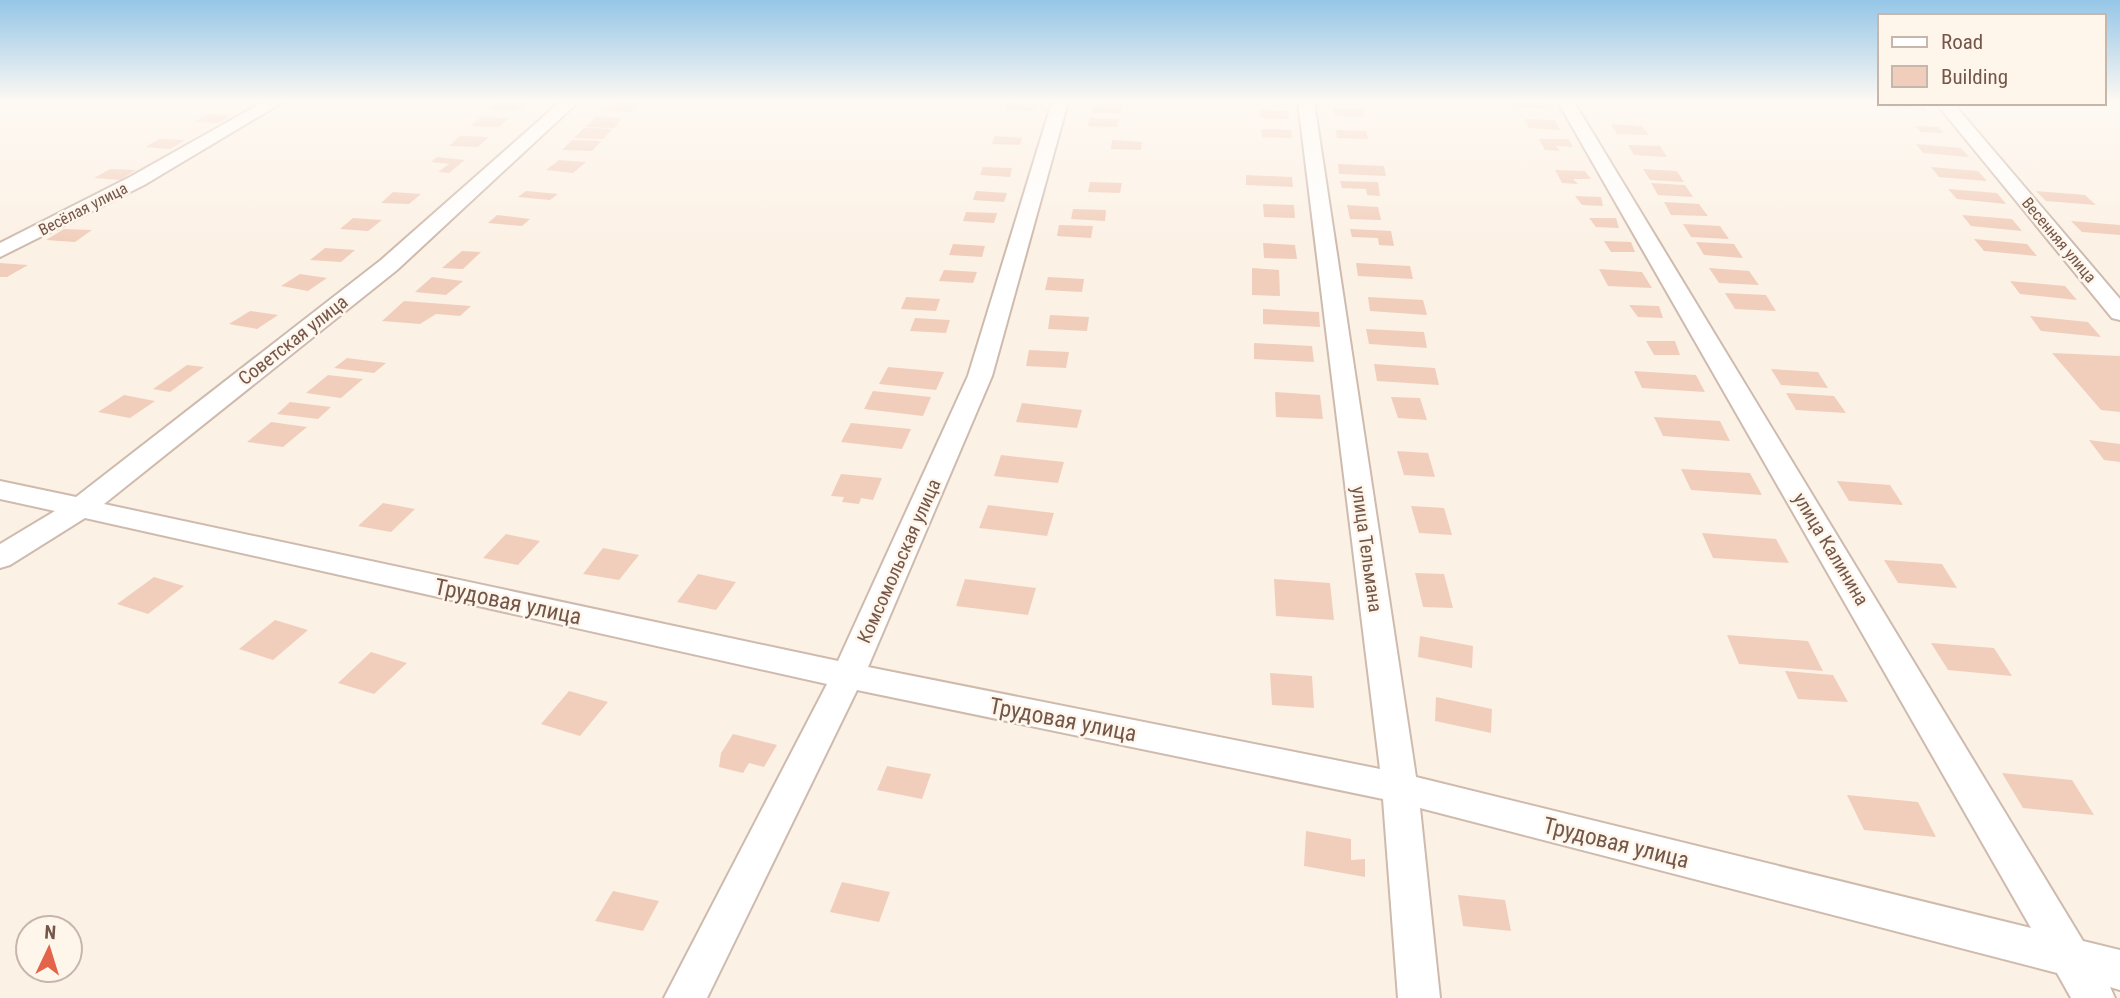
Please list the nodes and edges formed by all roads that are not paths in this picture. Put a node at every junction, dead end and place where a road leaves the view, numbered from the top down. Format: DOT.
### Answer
graph roads {
  1 [pos="194,149"];
  2 [pos="518,149"];
  3 [pos="1046,149"];
  4 [pos="1312,149"];
  5 [pos="1594,149"];
  6 [pos="1982,149"];
  7 [pos="0,251"];
  8 [pos="2120,313"];
  9 [pos="0,490"];
  10 [pos="79,509"];
  11 [pos="0,558"];
  12 [pos="848,676"];
  13 [pos="1400,788"];
  14 [pos="2074,961"];
  15 [pos="2120,970"];
  16 [pos="685,998"];
  17 [pos="1419,998"];
  18 [pos="2094,998"];
  1 -- 7 [label="street, Весёлая улица"];
  2 -- 10 [label="street, Советская улица"];
  3 -- 12 [label="street, Комсомольская улица"];
  4 -- 13 [label="street, улица Тельмана"];
  5 -- 14 [label="street, улица Калинина"];
  6 -- 8 [label="street, Весенняя улица"];
  9 -- 10 [label="street, Трудовая улица"];
  10 -- 11 [label="street, Советская улица"];
  10 -- 12 [label="street, Трудовая улица"];
  12 -- 13 [label="street, Трудовая улица"];
  12 -- 16 [label="street, Комсомольская улица"];
  13 -- 14 [label="street, Трудовая улица"];
  13 -- 17 [label="street, улица Тельмана"];
  14 -- 15 [label="street, Трудовая улица"];
  14 -- 18 [label="street, улица Калинина"];
}
